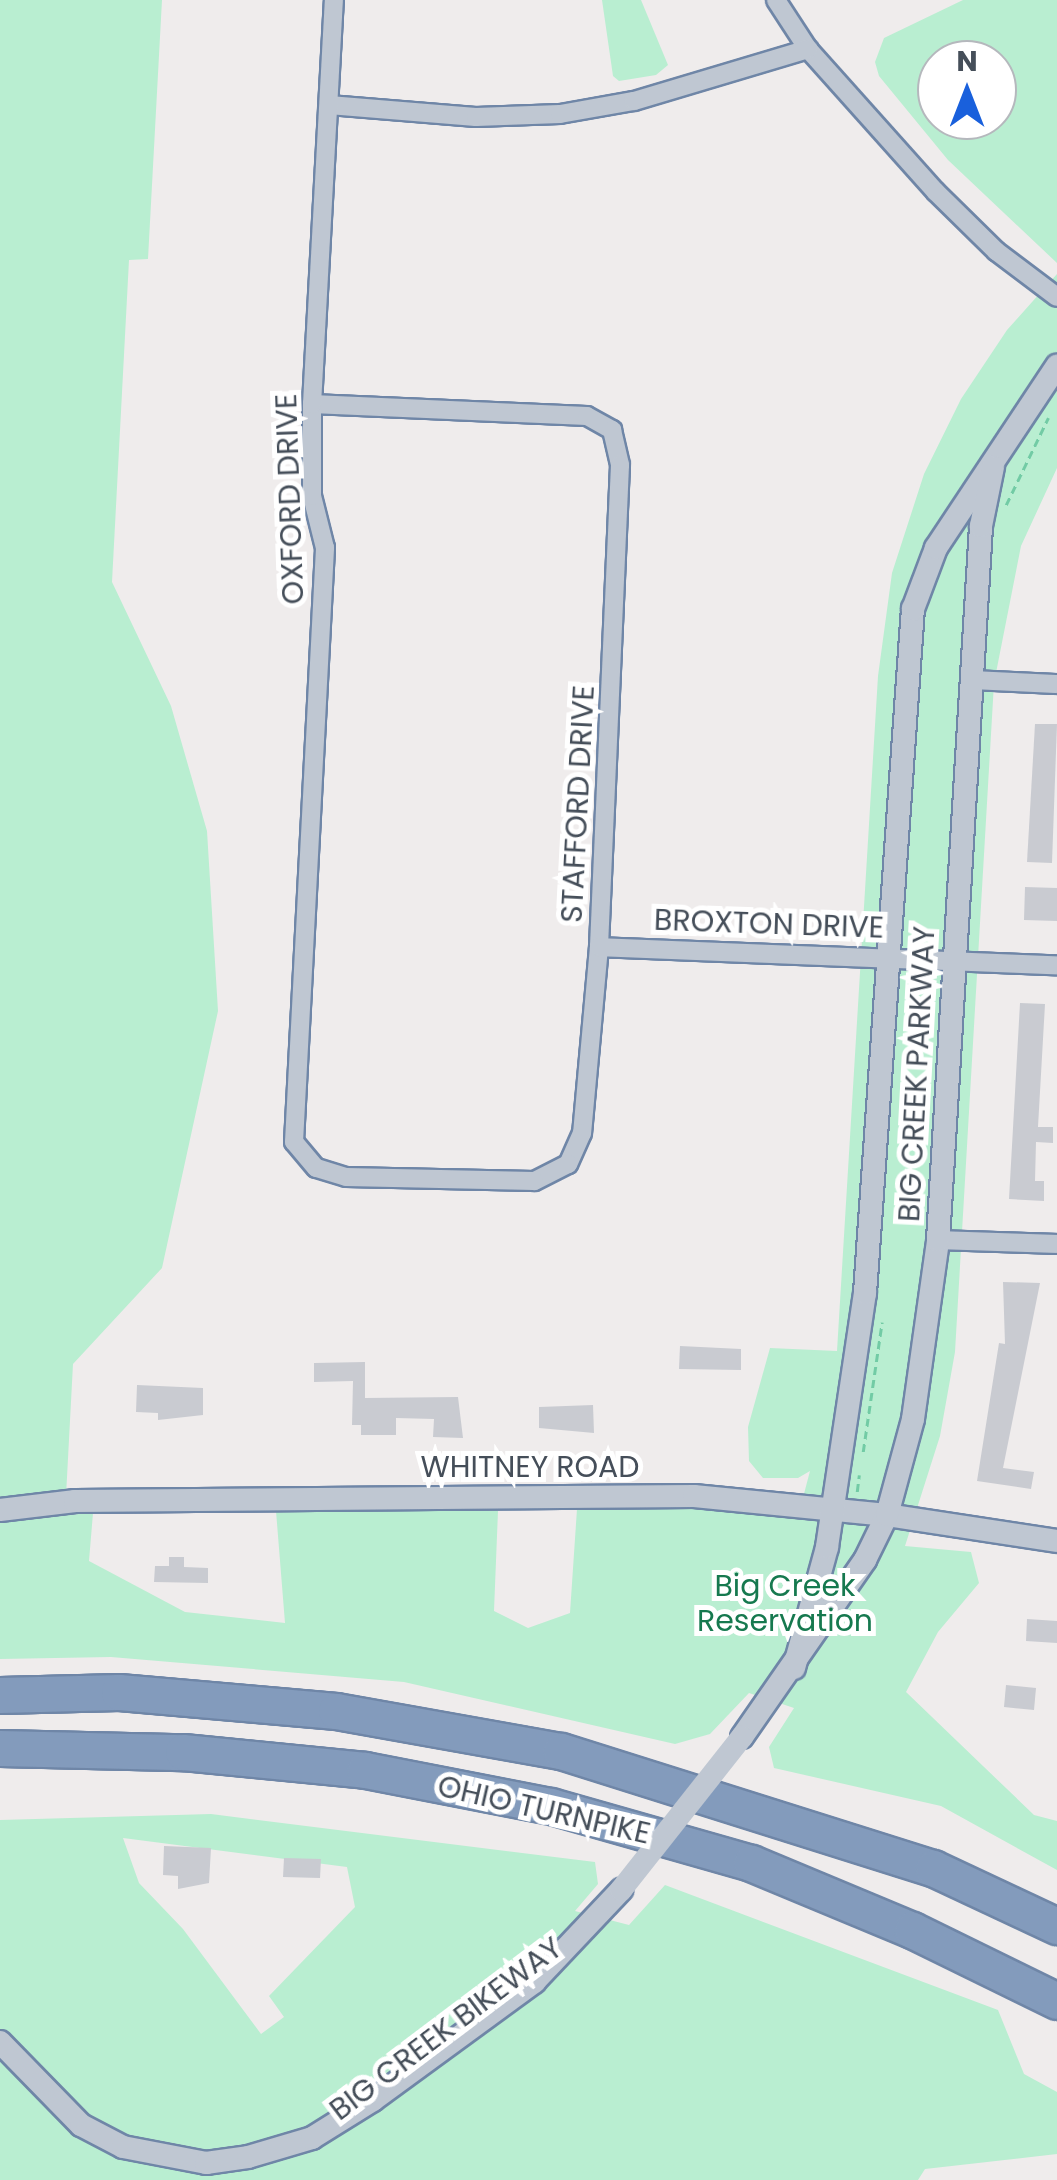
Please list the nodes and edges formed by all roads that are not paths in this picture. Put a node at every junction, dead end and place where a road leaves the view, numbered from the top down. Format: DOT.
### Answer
graph roads {
  1 [pos="334,0"];
  2 [pos="776,0"];
  3 [pos="808,49"];
  4 [pos="329,105"];
  5 [pos="1057,297"];
  6 [pos="1057,366"];
  7 [pos="312,404"];
  8 [pos="996,454"];
  9 [pos="971,680"];
  10 [pos="1057,684"];
  11 [pos="599,947"];
  12 [pos="888,954"];
  13 [pos="952,958"];
  14 [pos="1057,965"];
  15 [pos="294,1116"];
  16 [pos="938,1240"];
  17 [pos="1057,1244"];
  18 [pos="833,1508"];
  19 [pos="0,1510"];
  20 [pos="887,1514"];
  21 [pos="1057,1541"];
  22 [pos="794,1668"];
  23 [pos="0,1695"];
  24 [pos="0,1748"];
  25 [pos="1057,1926"];
  26 [pos="1057,2000"];
  27 [pos="0,2042"];
  1 -- 4 [label="street, OXFORD DRIVE"];
  2 -- 3 [label="street"];
  3 -- 4 [label="street"];
  3 -- 5 [label="street"];
  4 -- 7 [label="street, OXFORD DRIVE"];
  6 -- 8 [label="street, BIG CREEK PARKWAY"];
  7 -- 11 [label="street, STAFFORD DRIVE"];
  7 -- 15 [label="street, OXFORD DRIVE"];
  8 -- 9 [label="street, BIG CREEK PARKWAY"];
  8 -- 12 [label="street, BIG CREEK PARKWAY"];
  9 -- 10 [label="street"];
  9 -- 13 [label="street, BIG CREEK PARKWAY"];
  11 -- 12 [label="street, BROXTON DRIVE"];
  11 -- 15 [label="street, STAFFORD DRIVE"];
  12 -- 13 [label="street, BROXTON DRIVE"];
  12 -- 18 [label="street, BIG CREEK PARKWAY"];
  13 -- 14 [label="street, BROXTON DRIVE"];
  13 -- 16 [label="street, BIG CREEK PARKWAY"];
  16 -- 17 [label="street"];
  16 -- 20 [label="street, BIG CREEK PARKWAY"];
  18 -- 19 [label="street, WHITNEY ROAD"];
  18 -- 20 [label="street, WHITNEY ROAD"];
  18 -- 22 [label="street, BIG CREEK PARKWAY"];
  20 -- 21 [label="street, WHITNEY ROAD"];
  20 -- 22 [label="street, BIG CREEK PARKWAY"];
  22 -- 27 [label="street, BIG CREEK PARKWAY, bridge"];
  23 -- 25 [label="highway, OHIO TURNPIKE"];
  24 -- 26 [label="highway, OHIO TURNPIKE"];
}
